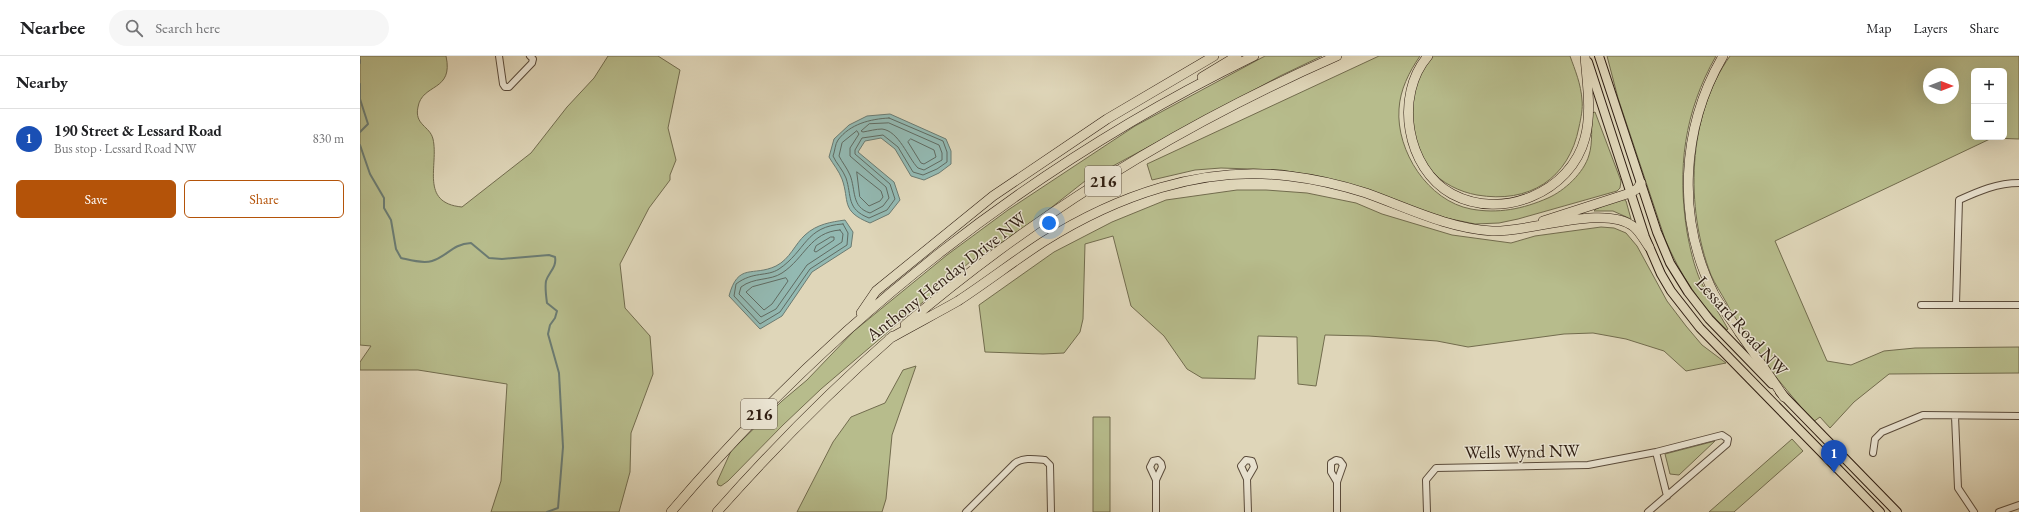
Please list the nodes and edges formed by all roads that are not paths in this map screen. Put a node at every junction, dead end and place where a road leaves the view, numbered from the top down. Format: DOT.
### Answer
graph roads {
  1 [pos="499,56"];
  2 [pos="530,56"];
  3 [pos="1214,56"];
  4 [pos="1237,56"];
  5 [pos="1254,56"];
  6 [pos="1337,56"];
  7 [pos="1428,56"];
  8 [pos="1586,56"];
  9 [pos="1599,56"];
  10 [pos="1723,56"];
  11 [pos="1170,100"];
  12 [pos="1641,183"];
  13 [pos="2019,183"];
  14 [pos="1630,193"];
  15 [pos="1523,227"];
  16 [pos="1649,247"];
  17 [pos="1956,304"];
  18 [pos="1921,305"];
  19 [pos="2019,305"];
  20 [pos="855,323"];
  21 [pos="889,339"];
  22 [pos="1784,397"];
  23 [pos="1956,416"];
  24 [pos="2019,416"];
  25 [pos="1656,452"];
  26 [pos="1873,453"];
  27 [pos="1247,479"];
  28 [pos="1156,480"];
  29 [pos="1337,482"];
  30 [pos="1667,496"];
  31 [pos="2019,505"];
  32 [pos="972,509"];
  33 [pos="671,512"];
  34 [pos="717,512"];
  35 [pos="966,512"];
  36 [pos="1051,512"];
  37 [pos="1156,512"];
  38 [pos="1248,512"];
  39 [pos="1337,512"];
  40 [pos="1427,512"];
  41 [pos="1648,512"];
  42 [pos="1880,512"];
  43 [pos="1897,512"];
  44 [pos="1974,512"];
  45 [pos="1999,512"];
  1 -- 2 [label="street"];
  3 -- 20 [label="highway"];
  4 -- 11 [label="highway"];
  5 -- 11 [label="highway, Anthony Henday Drive NW / 216"];
  6 -- 21 [label="highway, Anthony Henday Drive NW / 216"];
  7 -- 8 [label="highway"];
  8 -- 14 [label="main road, Lessard Road NW"];
  9 -- 12 [label="main road, Lessard Road NW"];
  10 -- 22 [label="highway"];
  11 -- 20 [label="highway, Anthony Henday Drive NW / 216"];
  12 -- 14 [label="highway"];
  12 -- 22 [label="main road, Lessard Road NW"];
  13 -- 17 [label="street"];
  14 -- 15 [label="highway"];
  14 -- 16 [label="main road, Lessard Road NW"];
  15 -- 16 [label="highway"];
  15 -- 21 [label="highway"];
  16 -- 42 [label="main road, Lessard Road NW"];
  17 -- 18 [label="street"];
  17 -- 19 [label="street"];
  20 -- 33 [label="highway, Anthony Henday Drive NW / 216"];
  21 -- 34 [label="highway, Anthony Henday Drive NW / 216"];
  22 -- 43 [label="main road, Lessard Road NW"];
  23 -- 24 [label="street"];
  23 -- 26 [label="street"];
  23 -- 44 [label="street"];
  25 -- 30 [label="street"];
  25 -- 30 [label="street, Wells Wynd NW"];
  25 -- 40 [label="street, Wells Wynd NW"];
  27 -- 38 [label="street"];
  28 -- 37 [label="street"];
  29 -- 39 [label="street"];
  30 -- 41 [label="street, Wells Wynd NW"];
  31 -- 45 [label="street"];
  32 -- 35 [label="street"];
  32 -- 36 [label="street"];
}
